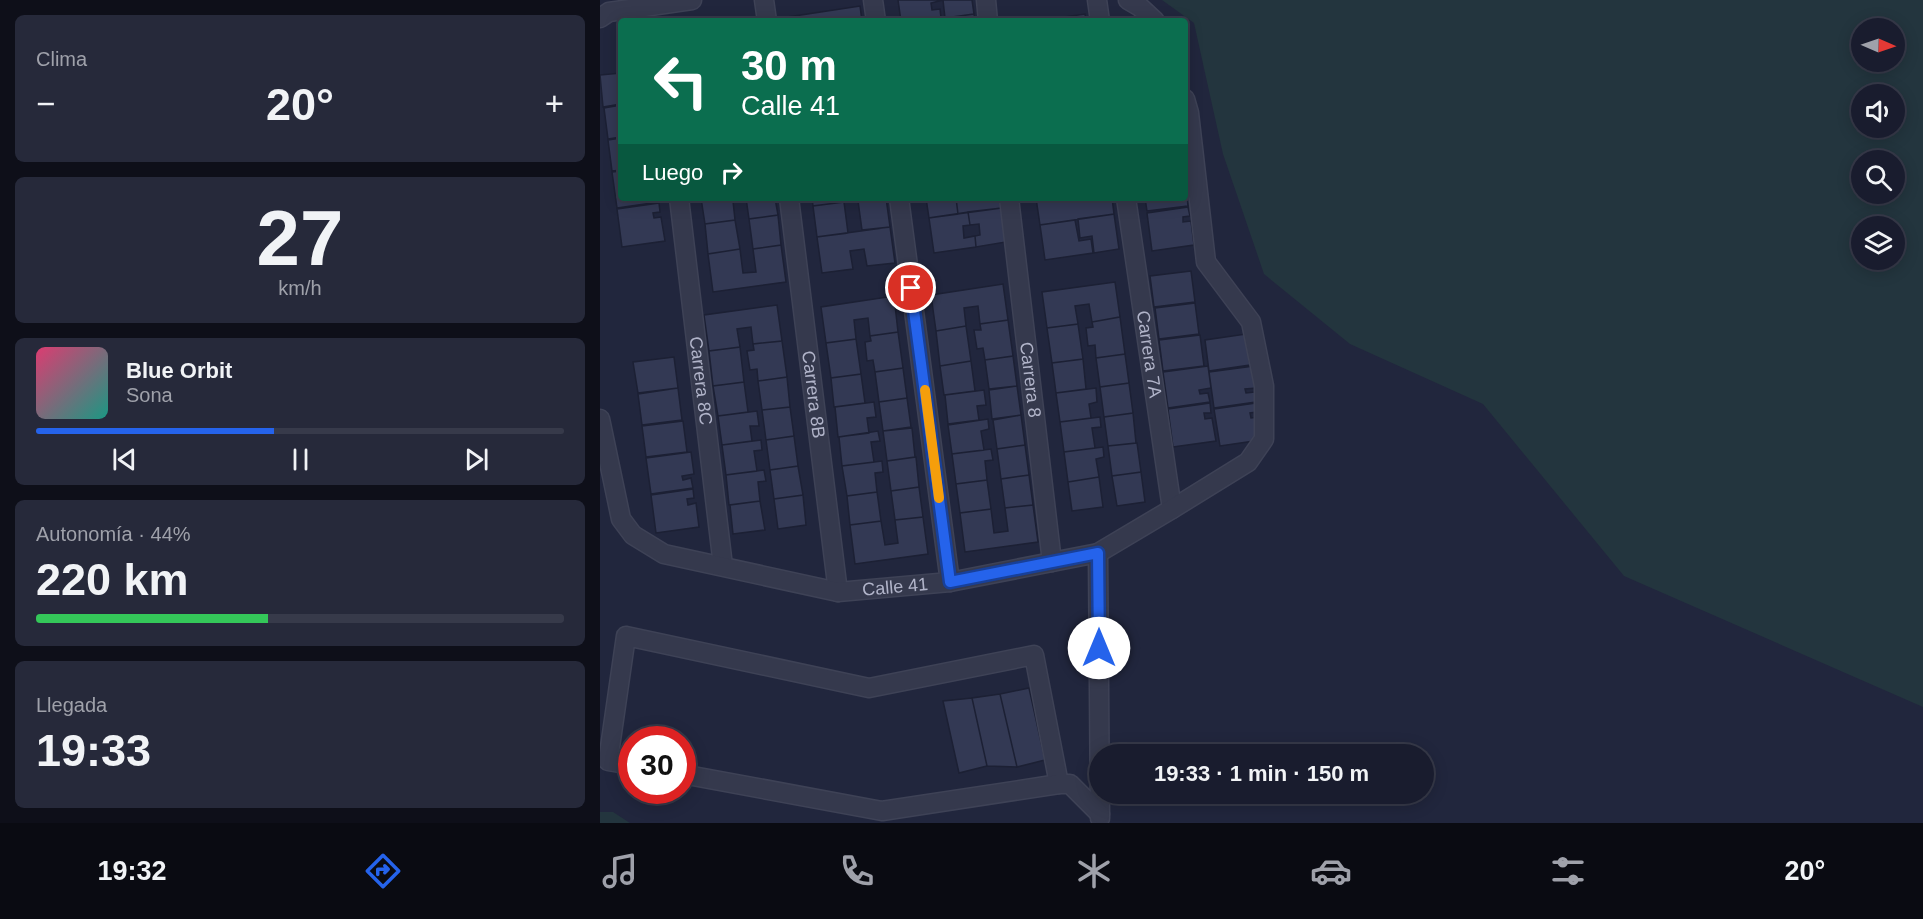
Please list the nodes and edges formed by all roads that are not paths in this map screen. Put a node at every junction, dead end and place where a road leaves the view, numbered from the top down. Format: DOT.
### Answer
graph roads {
  1 [pos="692,0"];
  2 [pos="764,0"];
  3 [pos="873,0"];
  4 [pos="986,0"];
  5 [pos="1096,0"];
  6 [pos="1128,0"];
  7 [pos="656,14"];
  8 [pos="600,18"];
  9 [pos="767,18"];
  10 [pos="876,18"];
  11 [pos="988,18"];
  12 [pos="1099,18"];
  13 [pos="1152,18"];
  14 [pos="1188,110"];
  15 [pos="679,201"];
  16 [pos="789,201"];
  17 [pos="899,201"];
  18 [pos="1009,201"];
  19 [pos="1126,201"];
  20 [pos="600,419"];
  21 [pos="1172,509"];
  22 [pos="1098,553"];
  23 [pos="1052,562"];
  24 [pos="723,566"];
  25 [pos="950,582"];
  26 [pos="838,592"];
  27 [pos="618,763"];
  28 [pos="696,777"];
  29 [pos="1059,784"];
  30 [pos="1100,818"];
  1 -- 7 [label="street"];
  2 -- 9 [label="street"];
  3 -- 10 [label="street"];
  4 -- 11 [label="street"];
  5 -- 12 [label="street"];
  6 -- 13 [label="street"];
  7 -- 8 [label="street"];
  14 -- 21 [label="street, Calle 41"];
  15 -- 24 [label="street, Carrera 8C"];
  16 -- 26 [label="street, Carrera 8B"];
  17 -- 25 [label="street"];
  18 -- 23 [label="street, Carrera 8"];
  19 -- 21 [label="street, Carrera 7A"];
  20 -- 24 [label="street, Calle 41"];
  21 -- 22 [label="street, Calle 41"];
  22 -- 23 [label="street, Calle 41"];
  22 -- 30 [label="street"];
  23 -- 25 [label="street, Calle 41"];
  24 -- 26 [label="street, Calle 41"];
  25 -- 26 [label="street, Calle 41"];
  27 -- 29 [label="street"];
  28 -- 29 [label="street"];
  29 -- 30 [label="street"];
}
